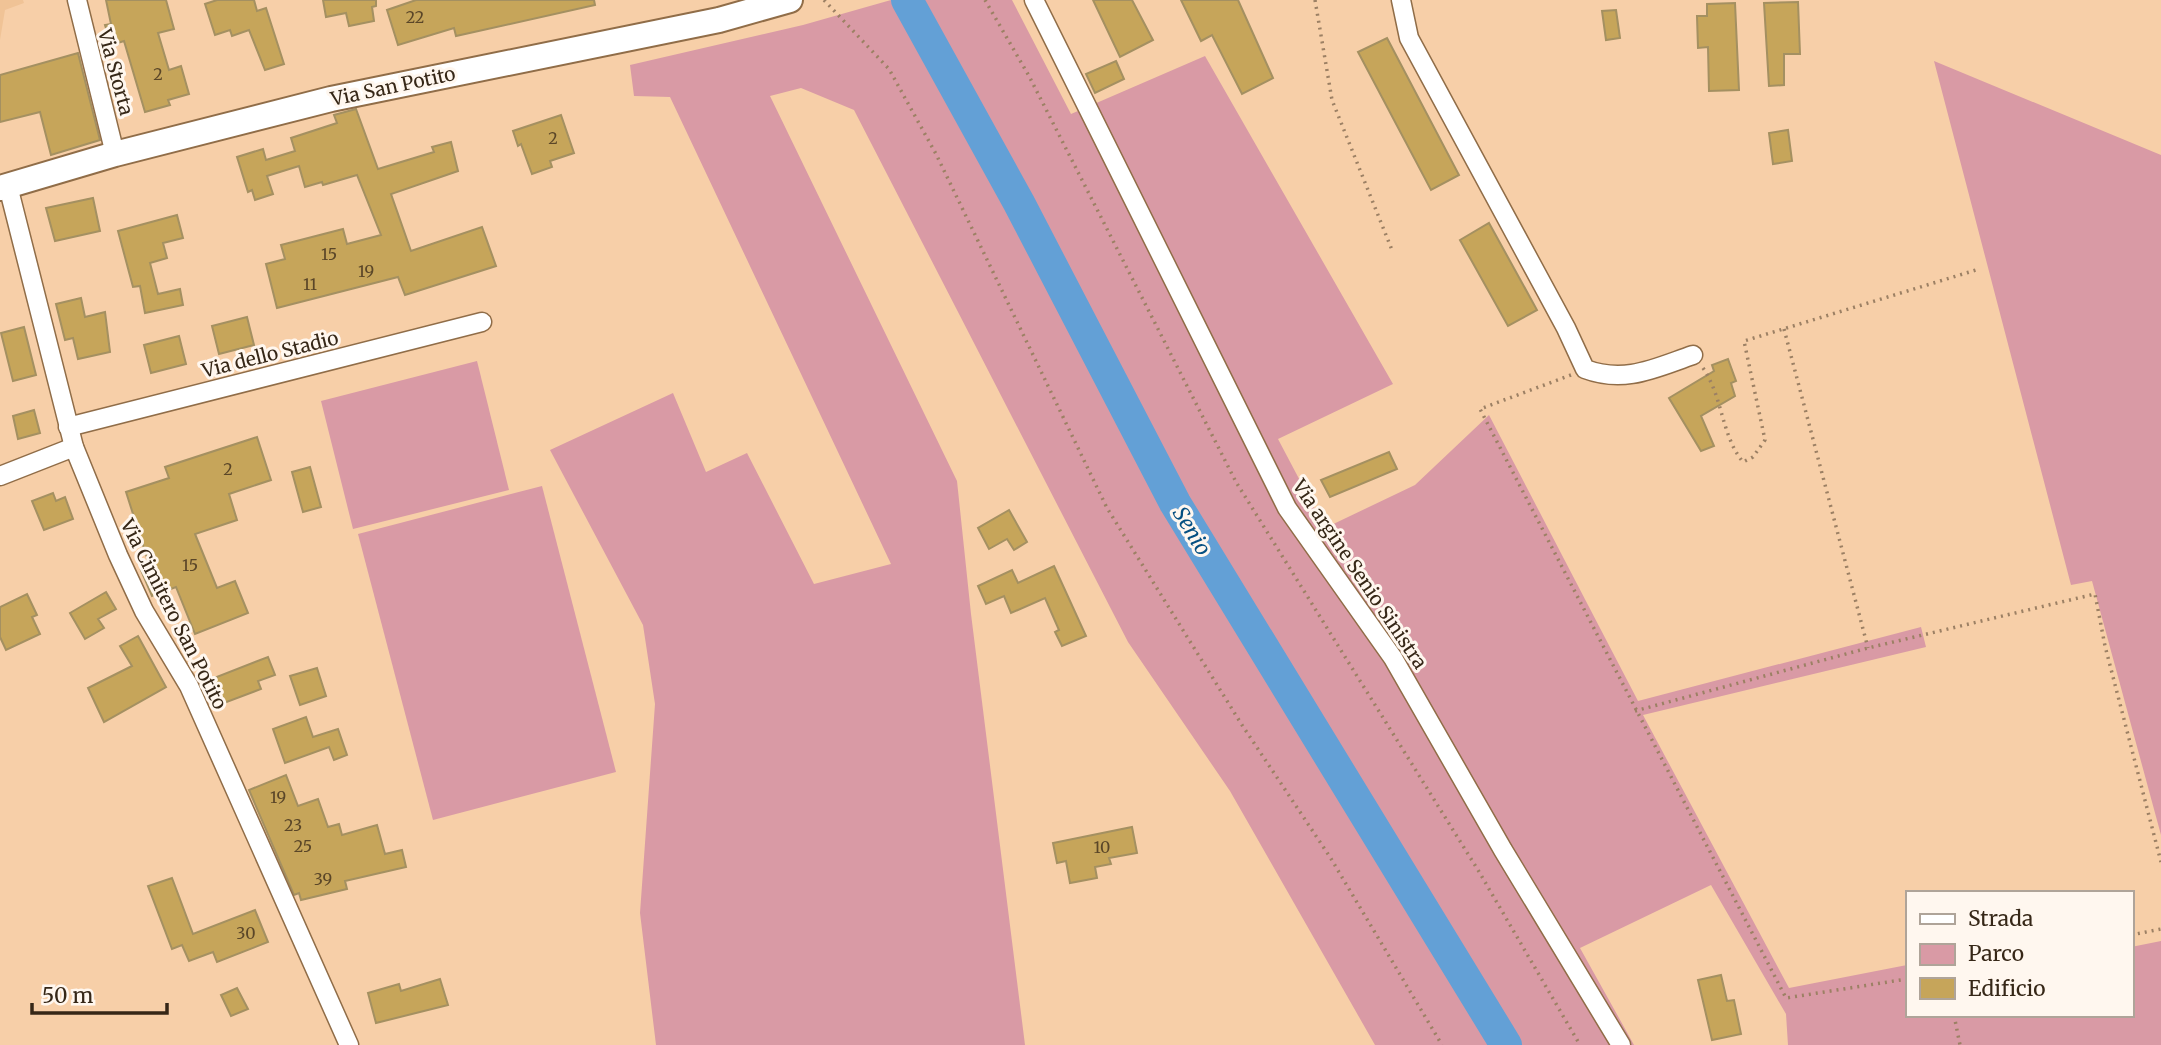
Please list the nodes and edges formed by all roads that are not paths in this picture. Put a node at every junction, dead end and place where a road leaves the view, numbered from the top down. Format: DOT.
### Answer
graph roads {
  1 [pos="77,0"];
  2 [pos="790,0"];
  3 [pos="1034,0"];
  4 [pos="1401,0"];
  5 [pos="115,154"];
  6 [pos="4,187"];
  7 [pos="482,322"];
  8 [pos="1693,355"];
  9 [pos="68,428"];
  10 [pos="74,447"];
  11 [pos="0,476"];
  12 [pos="349,1045"];
  13 [pos="1621,1045"];
  1 -- 5 [label="street, Via Storta"];
  2 -- 5 [label="street, Via San Potito"];
  3 -- 13 [label="street, Via argine Senio Sinistra"];
  4 -- 8 [label="street"];
  5 -- 6 [label="street, Via San Potito"];
  6 -- 9 [label="street, Via Cimitero San Potito"];
  7 -- 9 [label="street, Via dello Stadio"];
  9 -- 10 [label="street, Via Cimitero San Potito"];
  10 -- 11 [label="street"];
  10 -- 12 [label="street, Via Cimitero San Potito"];
}
